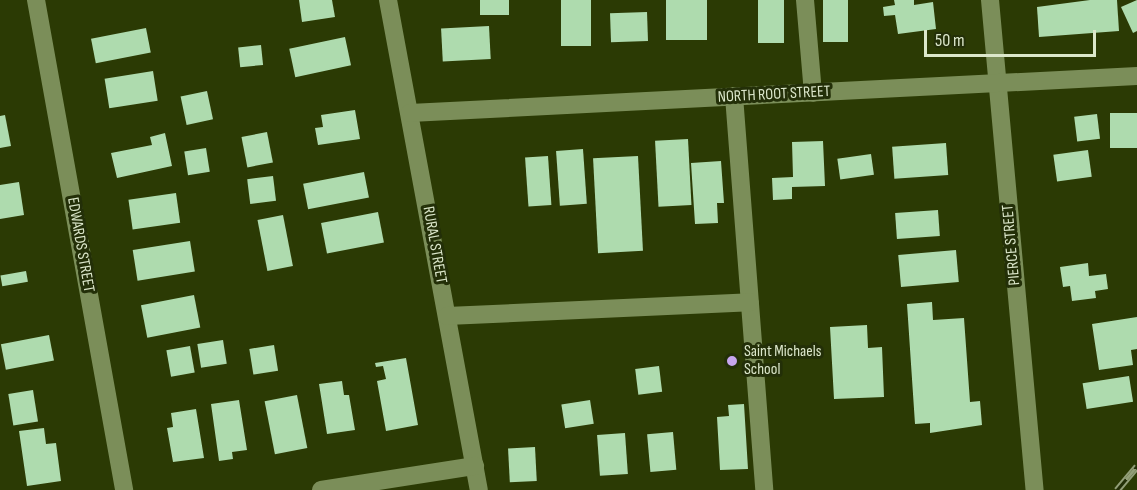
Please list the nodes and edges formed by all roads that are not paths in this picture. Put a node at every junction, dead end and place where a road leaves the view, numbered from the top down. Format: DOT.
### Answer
graph roads {
  1 [pos="36,0"];
  2 [pos="388,0"];
  3 [pos="805,0"];
  4 [pos="990,0"];
  5 [pos="1137,76"];
  6 [pos="996,85"];
  7 [pos="813,93"];
  8 [pos="734,96"];
  9 [pos="410,113"];
  10 [pos="750,302"];
  11 [pos="447,316"];
  12 [pos="475,466"];
  13 [pos="124,490"];
  14 [pos="321,490"];
  15 [pos="479,490"];
  16 [pos="764,490"];
  17 [pos="1035,490"];
  1 -- 13 [label="street, EDWARDS STREET"];
  2 -- 9 [label="street, RURAL STREET"];
  3 -- 7 [label="street"];
  4 -- 6 [label="street, PIERCE STREET"];
  5 -- 6 [label="street, NORTH ROOT STREET"];
  6 -- 7 [label="street, NORTH ROOT STREET"];
  6 -- 17 [label="street, PIERCE STREET"];
  7 -- 8 [label="street, NORTH ROOT STREET"];
  8 -- 9 [label="street, NORTH ROOT STREET"];
  8 -- 10 [label="street"];
  9 -- 11 [label="street, RURAL STREET"];
  10 -- 11 [label="street"];
  10 -- 16 [label="street"];
  11 -- 12 [label="street, RURAL STREET"];
  12 -- 14 [label="street"];
  12 -- 15 [label="street, RURAL STREET"];
}
